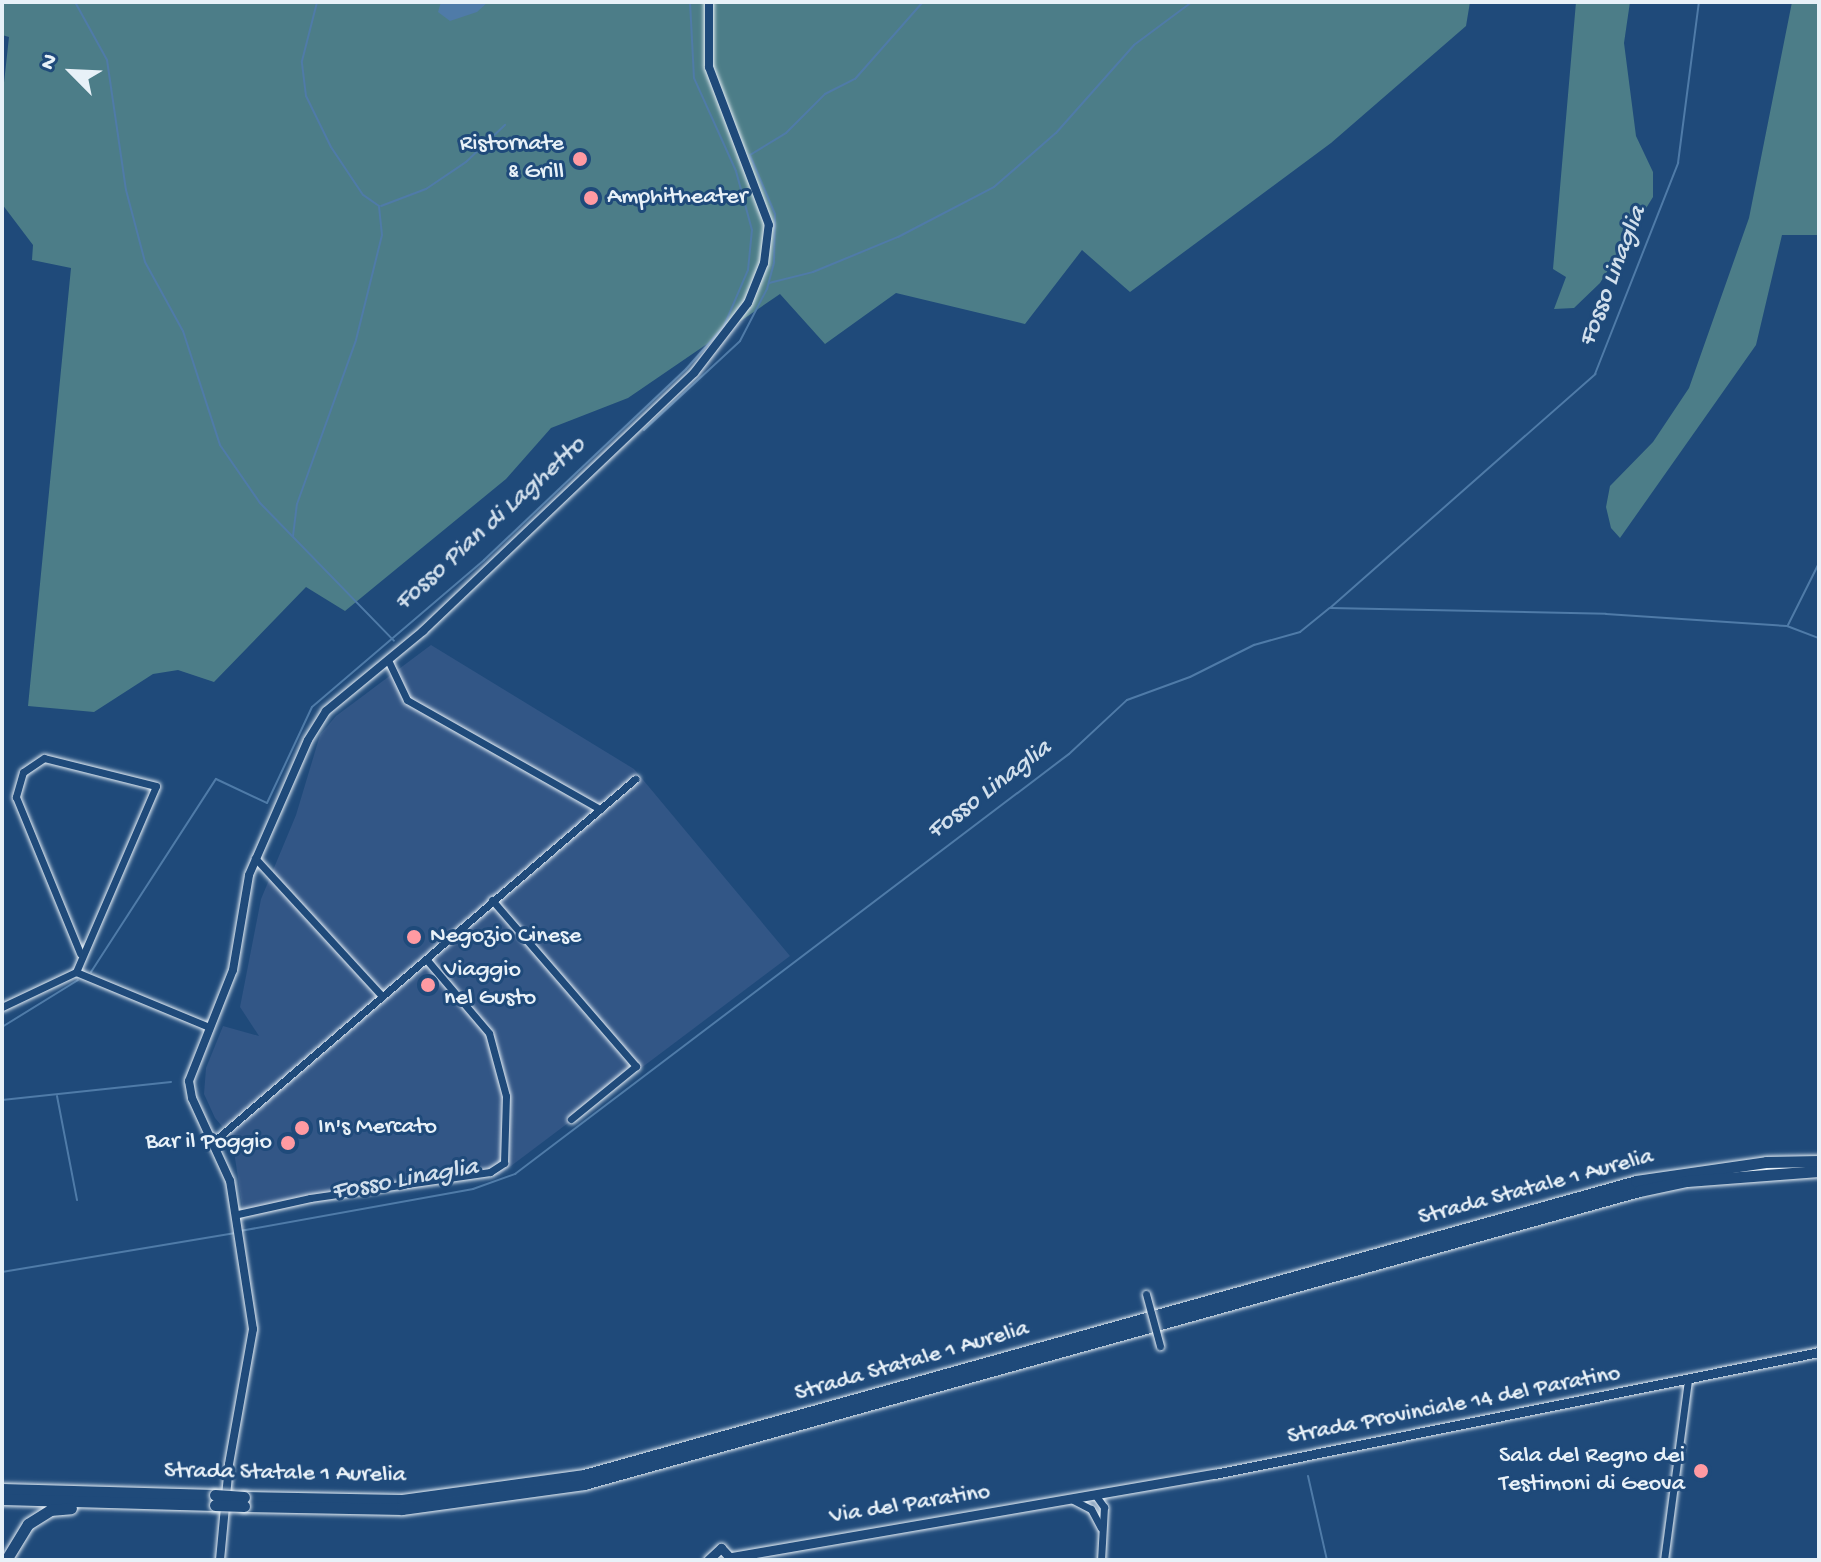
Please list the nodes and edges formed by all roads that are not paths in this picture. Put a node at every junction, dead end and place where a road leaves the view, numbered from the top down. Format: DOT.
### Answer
graph roads {
  1 [pos="709,2"];
  2 [pos="388,660"];
  3 [pos="635,779"];
  4 [pos="600,809"];
  5 [pos="255,858"];
  6 [pos="492,900"];
  7 [pos="80,953"];
  8 [pos="426,959"];
  9 [pos="76,972"];
  10 [pos="382,996"];
  11 [pos="2,1007"];
  12 [pos="209,1027"];
  13 [pos="571,1119"];
  14 [pos="213,1142"];
  15 [pos="1819,1161"];
  16 [pos="1819,1171"];
  17 [pos="238,1218"];
  18 [pos="1146,1294"];
  19 [pos="1160,1346"];
  20 [pos="1819,1352"];
  21 [pos="1688,1379"];
  22 [pos="2,1489"];
  23 [pos="1121,1492"];
  24 [pos="1096,1496"];
  25 [pos="2,1499"];
  26 [pos="215,1500"];
  27 [pos="1073,1500"];
  28 [pos="244,1501"];
  29 [pos="106,1502"];
  30 [pos="1100,1517"];
  31 [pos="732,1558"];
  32 [pos="6,1560"];
  33 [pos="220,1560"];
  34 [pos="708,1560"];
  35 [pos="1101,1560"];
  36 [pos="1664,1560"];
  1 -- 2 [label="street"];
  2 -- 4 [label="street"];
  2 -- 5 [label="street"];
  3 -- 4 [label="street"];
  4 -- 6 [label="street"];
  5 -- 10 [label="street"];
  5 -- 12 [label="street"];
  6 -- 8 [label="street"];
  6 -- 13 [label="street"];
  7 -- 7 [label="street"];
  7 -- 9 [label="street"];
  8 -- 10 [label="street"];
  8 -- 17 [label="street"];
  9 -- 11 [label="street"];
  9 -- 12 [label="street"];
  10 -- 14 [label="street"];
  12 -- 14 [label="street"];
  14 -- 17 [label="street"];
  15 -- 28 [label="highway, Strada Statale 1 Aurelia"];
  16 -- 28 [label="highway, Strada Statale 1 Aurelia"];
  17 -- 33 [label="street"];
  18 -- 19 [label="street, bridge"];
  20 -- 21 [label="main road, Strada Provinciale 14 del Paratino"];
  21 -- 23 [label="main road, Strada Provinciale 14 del Paratino"];
  21 -- 36 [label="street"];
  22 -- 26 [label="highway, Strada Statale 1 Aurelia"];
  23 -- 24 [label="main road, Strada Provinciale 14 del Paratino"];
  23 -- 30 [label="street"];
  24 -- 27 [label="main road, Via del Paratino"];
  24 -- 30 [label="street"];
  25 -- 29 [label="highway, Strada Statale 1 Aurelia"];
  26 -- 28 [label="highway, Strada Statale 1 Aurelia, bridge"];
  26 -- 29 [label="highway, Strada Statale 1 Aurelia"];
  27 -- 30 [label="street"];
  27 -- 31 [label="main road, Via del Paratino"];
  29 -- 32 [label="highway"];
  30 -- 35 [label="street"];
  31 -- 34 [label="main road, Via del Paratino"];
}
